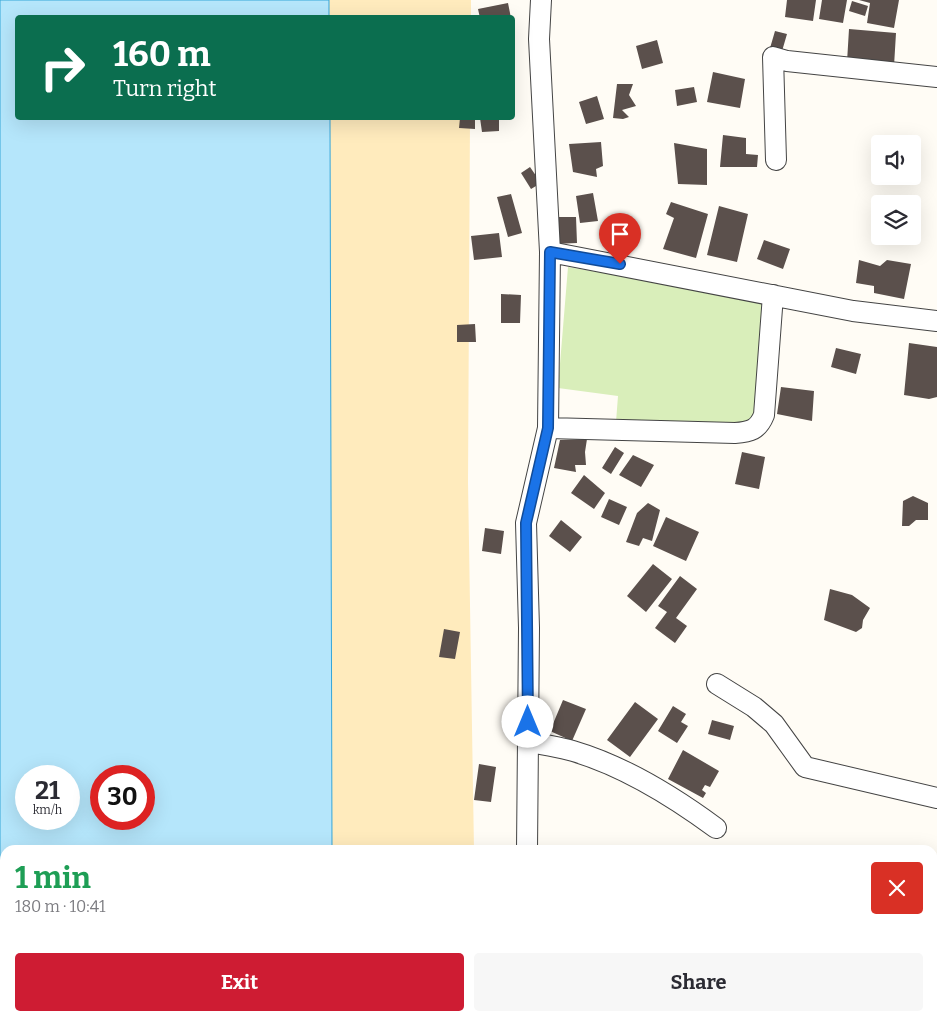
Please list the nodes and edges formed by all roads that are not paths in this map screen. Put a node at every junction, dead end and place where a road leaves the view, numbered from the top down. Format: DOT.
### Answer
graph roads {
  1 [pos="541,0"];
  2 [pos="937,77"];
  3 [pos="776,160"];
  4 [pos="550,252"];
  5 [pos="773,295"];
  6 [pos="937,321"];
  7 [pos="548,428"];
  8 [pos="717,684"];
  9 [pos="528,742"];
  10 [pos="937,798"];
  11 [pos="716,828"];
  12 [pos="527,845"];
  1 -- 4 [label="street"];
  2 -- 3 [label="street"];
  4 -- 5 [label="street"];
  4 -- 7 [label="street"];
  5 -- 6 [label="street"];
  5 -- 7 [label="street"];
  7 -- 9 [label="street"];
  8 -- 10 [label="street"];
  9 -- 11 [label="street"];
  9 -- 12 [label="street"];
}
